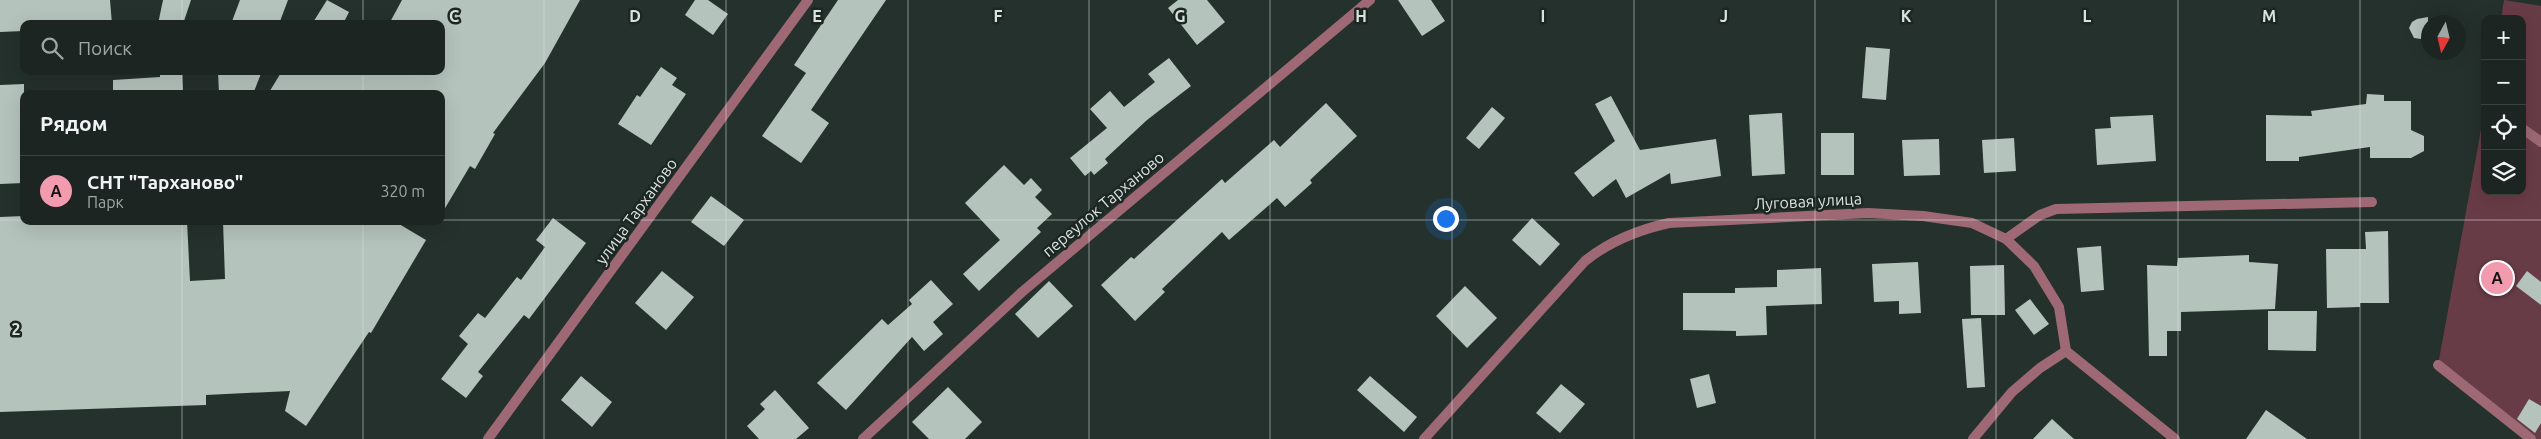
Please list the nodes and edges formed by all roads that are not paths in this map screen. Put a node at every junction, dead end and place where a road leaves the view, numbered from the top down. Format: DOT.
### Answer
graph roads {
  1 [pos="808,0"];
  2 [pos="1370,0"];
  3 [pos="2526,131"];
  4 [pos="2541,142"];
  5 [pos="2372,202"];
  6 [pos="2006,238"];
  7 [pos="2066,351"];
  8 [pos="2438,365"];
  9 [pos="488,439"];
  10 [pos="863,439"];
  11 [pos="1424,439"];
  12 [pos="1972,439"];
  13 [pos="2175,439"];
  14 [pos="2531,439"];
  1 -- 9 [label="street, улица Тарханово"];
  2 -- 10 [label="street, переулок Тарханово"];
  3 -- 4 [label="street"];
  5 -- 6 [label="street"];
  6 -- 7 [label="street, Луговая улица"];
  6 -- 11 [label="street, Луговая улица"];
  7 -- 12 [label="street"];
  7 -- 13 [label="street"];
  8 -- 14 [label="street"];
}
